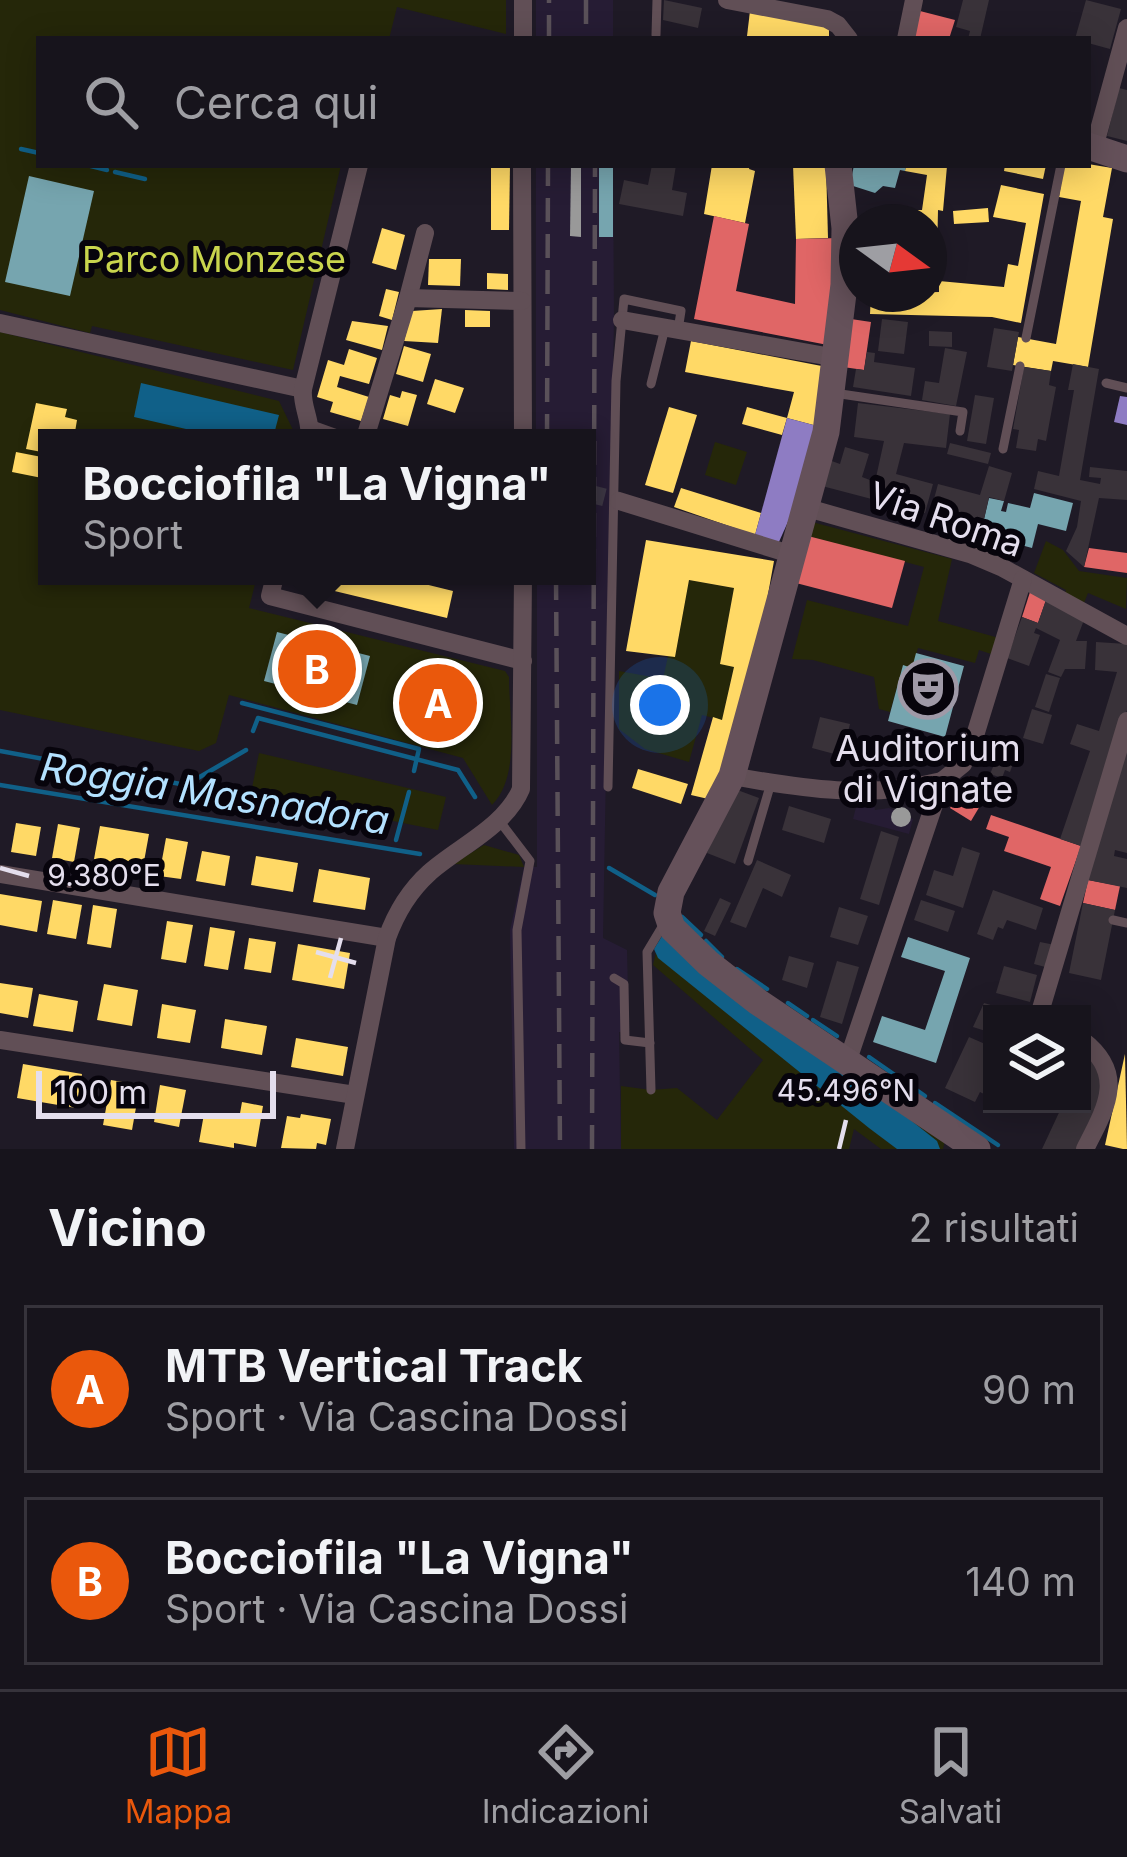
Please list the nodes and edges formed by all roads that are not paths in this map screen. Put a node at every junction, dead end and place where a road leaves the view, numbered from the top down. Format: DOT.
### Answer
graph roads {
  1 [pos="523,0"];
  2 [pos="657,0"];
  3 [pos="727,0"];
  4 [pos="914,0"];
  5 [pos="802,7"];
  6 [pos="1127,28"];
  7 [pos="656,35"];
  8 [pos="523,36"];
  9 [pos="847,36"];
  10 [pos="907,36"];
  11 [pos="1091,147"];
  12 [pos="1127,159"];
  13 [pos="358,168"];
  14 [pos="522,168"];
  15 [pos="838,168"];
  16 [pos="1060,168"];
  17 [pos="425,233"];
  18 [pos="408,298"];
  19 [pos="523,302"];
  20 [pos="622,320"];
  21 [pos="0,322"];
  22 [pos="672,329"];
  23 [pos="1026,338"];
  24 [pos="837,358"];
  25 [pos="1020,366"];
  26 [pos="1106,383"];
  27 [pos="651,384"];
  28 [pos="1127,388"];
  29 [pos="303,389"];
  30 [pos="834,393"];
  31 [pos="309,429"];
  32 [pos="368,429"];
  33 [pos="523,429"];
  34 [pos="960,431"];
  35 [pos="1003,449"];
  36 [pos="619,500"];
  37 [pos="804,507"];
  38 [pos="790,554"];
  39 [pos="1023,579"];
  40 [pos="273,585"];
  41 [pos="523,585"];
  42 [pos="1127,636"];
  43 [pos="523,661"];
  44 [pos="1127,721"];
  45 [pos="1123,745"];
  46 [pos="732,776"];
  47 [pos="941,781"];
  48 [pos="771,783"];
  49 [pos="608,787"];
  50 [pos="498,819"];
  51 [pos="748,860"];
  52 [pos="0,874"];
  53 [pos="668,918"];
  54 [pos="1113,920"];
  55 [pos="1127,923"];
  56 [pos="387,938"];
  57 [pos="614,978"];
  58 [pos="1042,1005"];
  59 [pos="0,1040"];
  60 [pos="650,1042"];
  61 [pos="1091,1047"];
  62 [pos="848,1060"];
  63 [pos="651,1090"];
  64 [pos="355,1095"];
  65 [pos="345,1149"];
  66 [pos="521,1149"];
  67 [pos="976,1149"];
  68 [pos="1085,1149"];
  1 -- 8 [label="street"];
  2 -- 7 [label="lane"];
  3 -- 5 [label="street"];
  4 -- 10 [label="street"];
  5 -- 9 [label="street"];
  6 -- 11 [label="street"];
  11 -- 12 [label="street"];
  13 -- 29 [label="street"];
  14 -- 19 [label="street"];
  15 -- 24 [label="street"];
  16 -- 23 [label="lane"];
  17 -- 18 [label="street"];
  18 -- 19 [label="street"];
  18 -- 32 [label="street"];
  19 -- 33 [label="street"];
  20 -- 22 [label="street"];
  20 -- 49 [label="lane"];
  21 -- 29 [label="street"];
  22 -- 24 [label="street"];
  22 -- 27 [label="lane"];
  24 -- 30 [label="street"];
  25 -- 35 [label="lane"];
  26 -- 28 [label="lane"];
  29 -- 31 [label="street"];
  30 -- 34 [label="lane"];
  30 -- 37 [label="street"];
  36 -- 38 [label="street"];
  37 -- 38 [label="street"];
  37 -- 39 [label="street, Via Roma"];
  38 -- 46 [label="street"];
  39 -- 42 [label="street, Via Roma"];
  39 -- 47 [label="street"];
  40 -- 43 [label="street"];
  41 -- 43 [label="street"];
  43 -- 50 [label="street"];
  44 -- 45 [label="street"];
  45 -- 58 [label="street"];
  46 -- 48 [label="street"];
  46 -- 53 [label="street"];
  47 -- 48 [label="street"];
  47 -- 62 [label="street"];
  48 -- 51 [label="lane"];
  50 -- 56 [label="street"];
  50 -- 66 [label="lane"];
  52 -- 56 [label="street"];
  53 -- 60 [label="lane"];
  53 -- 62 [label="street"];
  54 -- 55 [label="lane"];
  56 -- 64 [label="street"];
  57 -- 60 [label="lane"];
  59 -- 64 [label="street"];
  60 -- 63 [label="lane"];
  61 -- 68 [label="street"];
  62 -- 67 [label="street"];
  64 -- 65 [label="street"];
}
